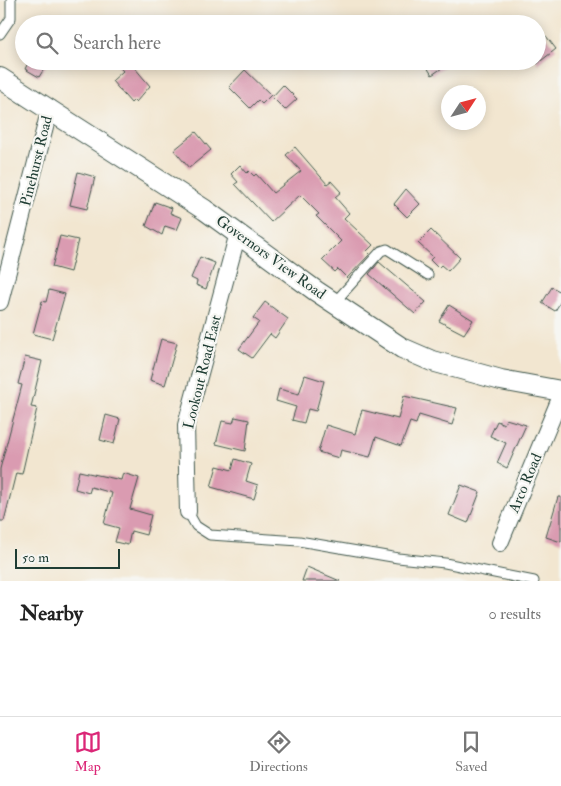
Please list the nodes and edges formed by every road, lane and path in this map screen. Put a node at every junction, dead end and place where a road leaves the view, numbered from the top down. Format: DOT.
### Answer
graph roads {
  1 [pos="11,0"];
  2 [pos="0,34"];
  3 [pos="0,78"];
  4 [pos="50,108"];
  5 [pos="238,233"];
  6 [pos="428,275"];
  7 [pos="0,302"];
  8 [pos="334,304"];
  9 [pos="561,391"];
  10 [pos="561,396"];
  11 [pos="188,512"];
  12 [pos="500,543"];
  13 [pos="534,581"];
  1 -- 2 [label="lane"];
  3 -- 4 [label="street, Governors View Road"];
  4 -- 5 [label="street, Governors View Road"];
  4 -- 7 [label="street, Pinehurst Road"];
  5 -- 8 [label="street, Governors View Road"];
  5 -- 11 [label="street, Lookout Road East"];
  6 -- 8 [label="lane"];
  8 -- 9 [label="street, Governors View Road"];
  10 -- 12 [label="street, Arco Road"];
  11 -- 13 [label="lane"];
}
